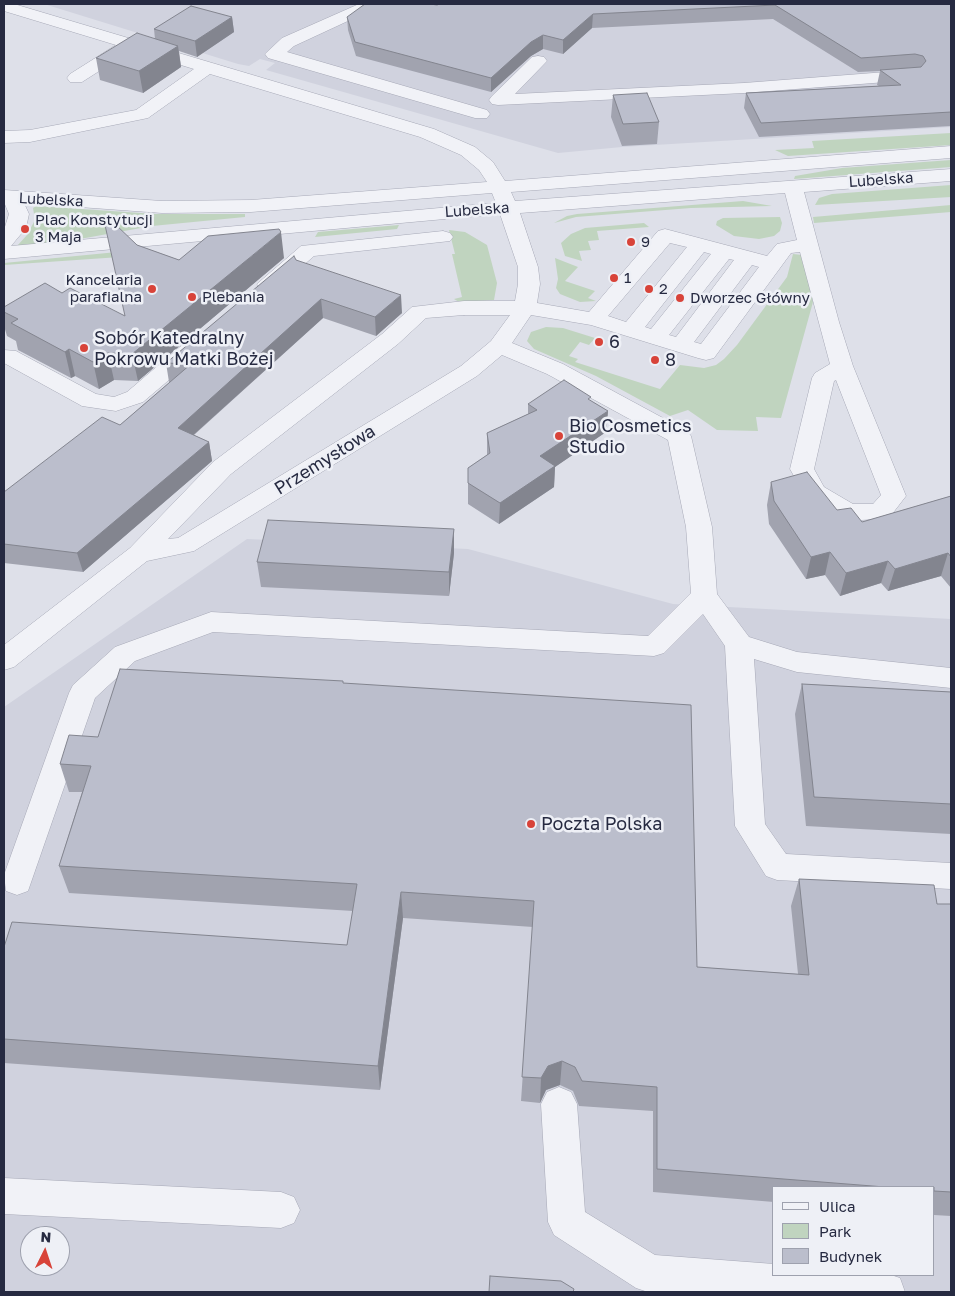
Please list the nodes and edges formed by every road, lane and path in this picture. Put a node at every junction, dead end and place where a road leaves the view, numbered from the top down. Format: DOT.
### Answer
graph roads {
  1 [pos="33,4"];
  2 [pos="372,4"];
  3 [pos="7,8"];
  4 [pos="130,44"];
  5 [pos="538,62"];
  6 [pos="208,67"];
  7 [pos="912,75"];
  8 [pos="76,78"];
  9 [pos="498,100"];
  10 [pos="481,114"];
  11 [pos="4,138"];
  12 [pos="448,141"];
  13 [pos="951,152"];
  14 [pos="951,175"];
  15 [pos="499,186"];
  16 [pos="793,186"];
  17 [pos="8,196"];
  18 [pos="508,207"];
  19 [pos="303,225"];
  20 [pos="443,237"];
  21 [pos="4,242"];
  22 [pos="700,244"];
  23 [pos="808,244"];
  24 [pos="308,250"];
  25 [pos="724,251"];
  26 [pos="4,253"];
  27 [pos="747,258"];
  28 [pos="771,264"];
  29 [pos="255,295"];
  30 [pos="525,308"];
  31 [pos="594,319"];
  32 [pos="630,330"];
  33 [pos="210,333"];
  34 [pos="656,338"];
  35 [pos="681,345"];
  36 [pos="499,346"];
  37 [pos="8,356"];
  38 [pos="842,366"];
  39 [pos="139,554"];
  40 [pos="704,596"];
  41 [pos="738,644"];
  42 [pos="4,660"];
  43 [pos="951,678"];
  44 [pos="951,876"];
  45 [pos="17,882"];
  46 [pos="559,1104"];
  47 [pos="4,1196"];
  48 [pos="281,1210"];
  49 [pos="687,1284"];
  50 [pos="886,1292"];
  1 -- 3 [label="street"];
  2 -- 10 [label="street"];
  3 -- 4 [label="street, Lubelska"];
  4 -- 6 [label="street, Lubelska"];
  4 -- 8 [label="street"];
  5 -- 9 [label="street"];
  6 -- 11 [label="street"];
  6 -- 12 [label="street, Lubelska"];
  7 -- 9 [label="street"];
  9 -- 10 [label="street"];
  10 -- 12 [label="street"];
  12 -- 15 [label="street, Lubelska"];
  13 -- 15 [label="street, Lubelska"];
  14 -- 16 [label="street, Lubelska"];
  15 -- 17 [label="street, Lubelska"];
  15 -- 18 [label="street, Przemysłowa"];
  16 -- 18 [label="street, Lubelska"];
  16 -- 23 [label="street"];
  17 -- 21 [label="street, Lubelska"];
  18 -- 19 [label="street, Lubelska"];
  18 -- 30 [label="street, Przemysłowa"];
  19 -- 24 [label="street"];
  19 -- 26 [label="street, Lubelska"];
  20 -- 24 [label="street"];
  22 -- 25 [label="street"];
  22 -- 31 [label="street"];
  22 -- 32 [label="street"];
  23 -- 28 [label="street"];
  23 -- 38 [label="street"];
  24 -- 29 [label="street"];
  25 -- 27 [label="street"];
  25 -- 34 [label="street"];
  27 -- 28 [label="street"];
  27 -- 35 [label="street"];
  28 -- 35 [label="street"];
  30 -- 31 [label="street"];
  30 -- 36 [label="street, Przemysłowa"];
  30 -- 39 [label="street"];
  31 -- 32 [label="street"];
  32 -- 34 [label="street"];
  33 -- 37 [label="street"];
  34 -- 35 [label="street"];
  36 -- 39 [label="street, Przemysłowa"];
  36 -- 40 [label="street"];
  38 -- 38 [label="street"];
  39 -- 42 [label="street, Przemysłowa"];
  40 -- 41 [label="street"];
  40 -- 45 [label="street"];
  41 -- 43 [label="street"];
  41 -- 44 [label="street"];
  46 -- 49 [label="street"];
  47 -- 48 [label="street"];
  49 -- 50 [label="street"];
}
